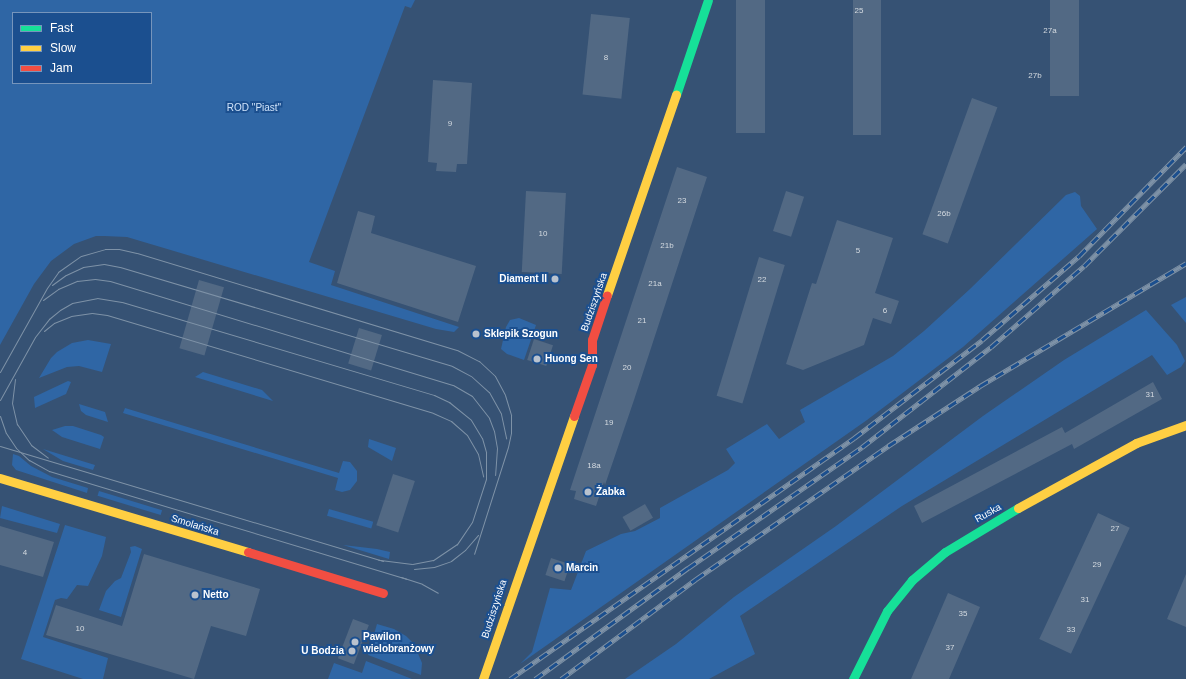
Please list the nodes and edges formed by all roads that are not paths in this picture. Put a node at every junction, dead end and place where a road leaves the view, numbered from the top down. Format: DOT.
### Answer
graph roads {
  1 [pos="708,0"];
  2 [pos="1186,425"];
  3 [pos="0,478"];
  4 [pos="384,593"];
  5 [pos="483,679"];
  6 [pos="853,679"];
  1 -- 5 [label="street, Budziszyńska"];
  2 -- 6 [label="street, Ruska"];
  3 -- 4 [label="street, Smolańska"];
}
